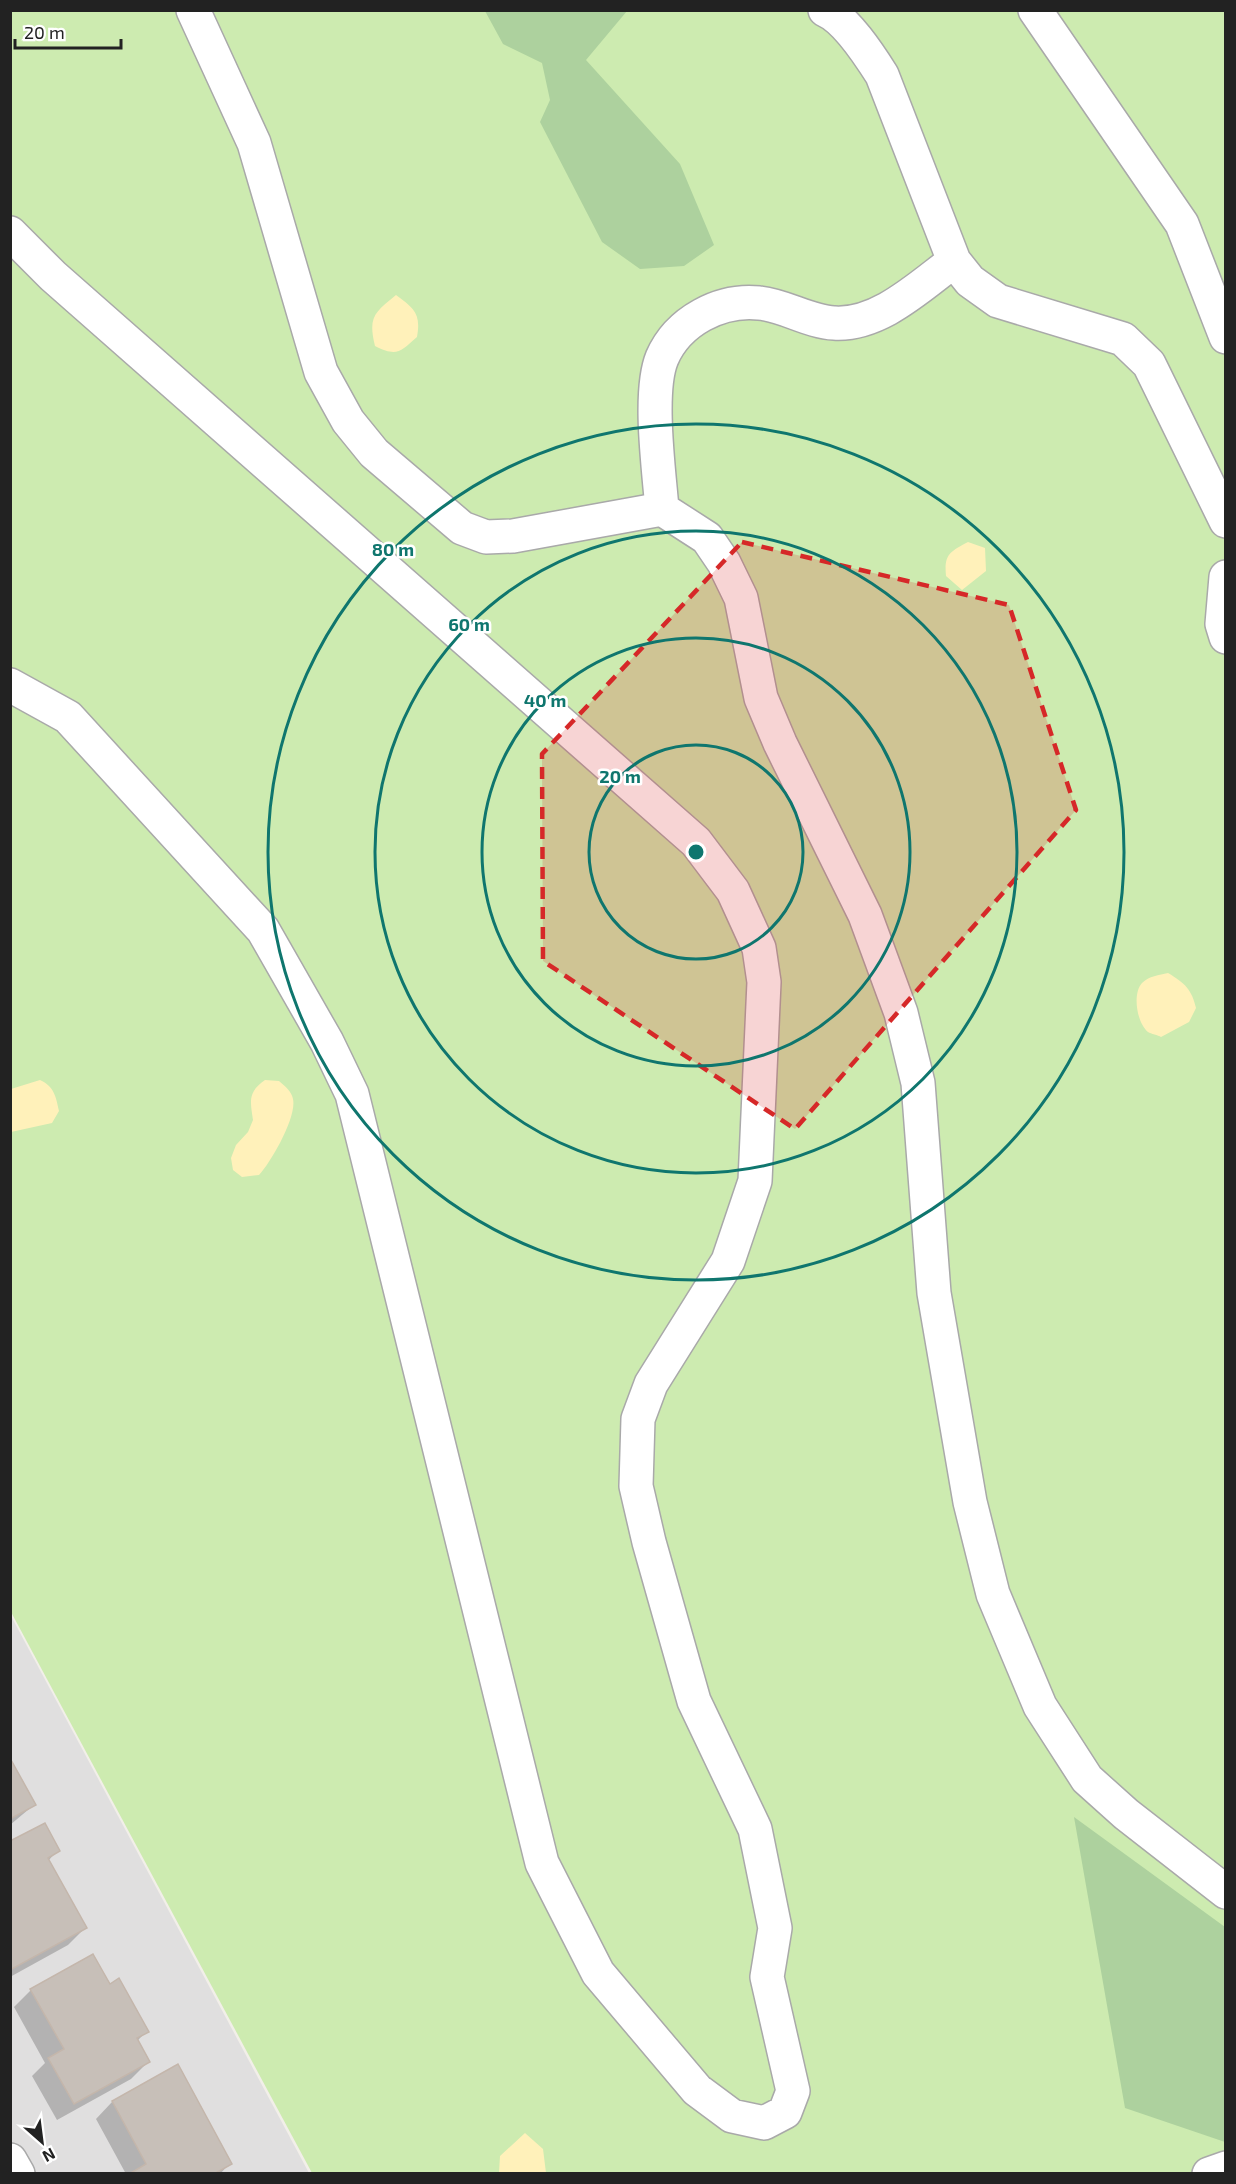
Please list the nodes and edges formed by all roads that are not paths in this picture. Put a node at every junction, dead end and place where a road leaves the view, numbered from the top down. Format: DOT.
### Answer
graph roads {
  1 [pos="193,10"];
  2 [pos="1035,10"];
  3 [pos="833,16"];
  4 [pos="10,233"];
  5 [pos="954,261"];
  6 [pos="1226,337"];
  7 [pos="662,509"];
  8 [pos="1226,521"];
  9 [pos="1226,577"];
  10 [pos="1226,637"];
  11 [pos="10,685"];
  12 [pos="1226,1892"];
  13 [pos="10,2160"];
  14 [pos="1226,2168"];
  15 [pos="18,2174"];
  16 [pos="1209,2174"];
  1 -- 7 [label="street"];
  2 -- 6 [label="street"];
  3 -- 5 [label="street"];
  4 -- 11 [label="street"];
  5 -- 7 [label="street"];
  5 -- 8 [label="street"];
  7 -- 12 [label="street"];
  9 -- 10 [label="street"];
  13 -- 15 [label="street"];
  14 -- 16 [label="street"];
}
